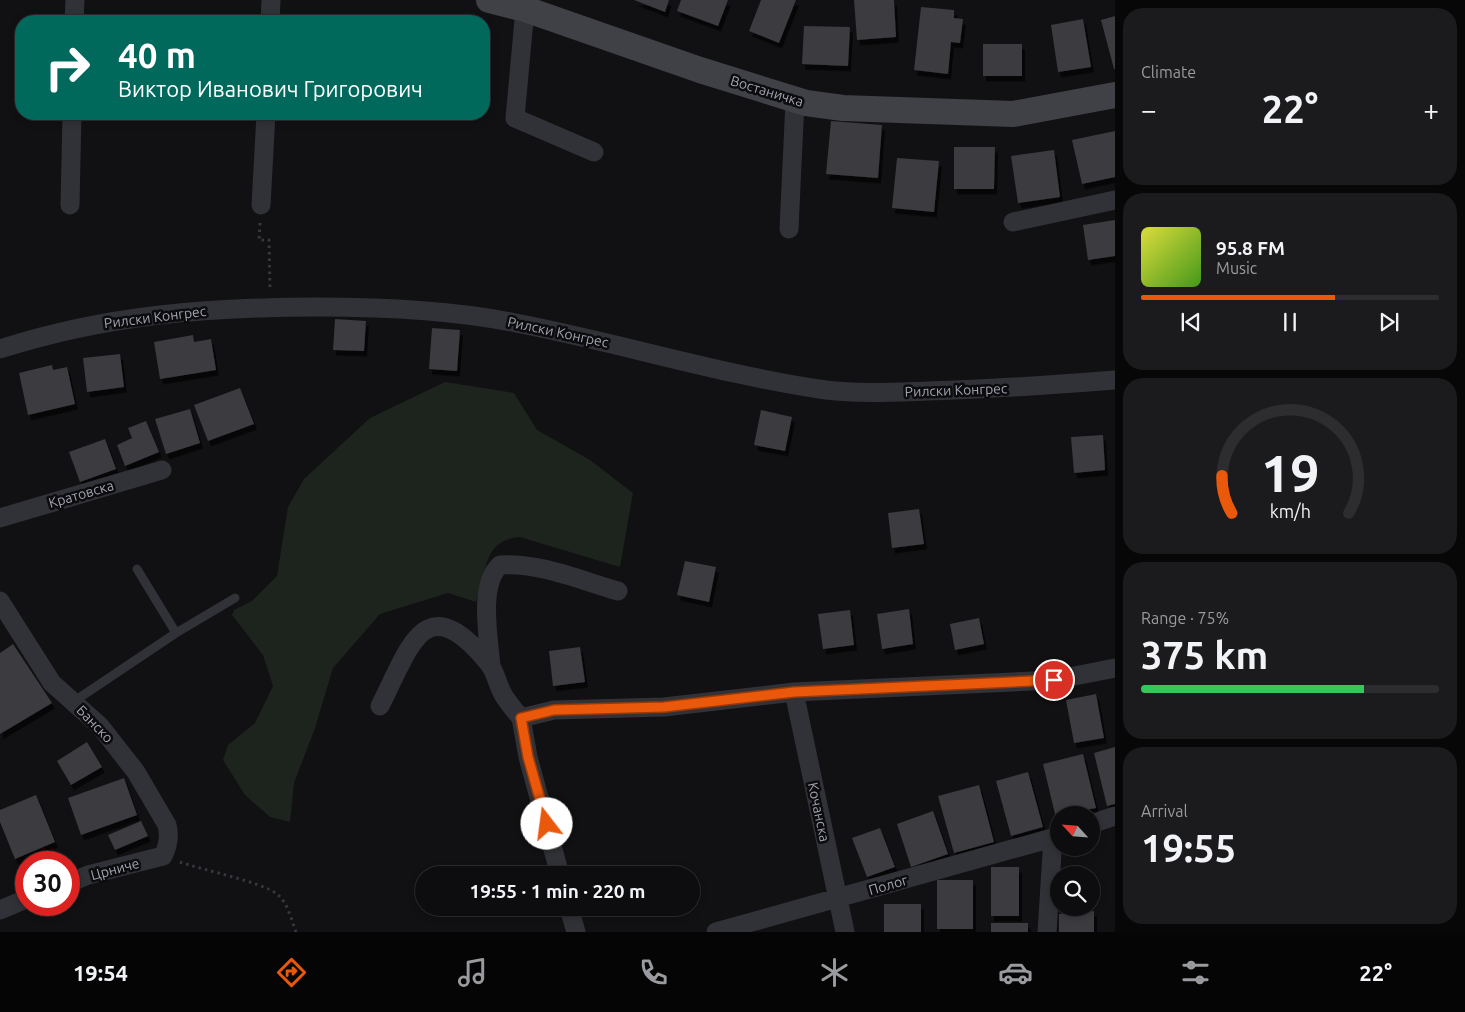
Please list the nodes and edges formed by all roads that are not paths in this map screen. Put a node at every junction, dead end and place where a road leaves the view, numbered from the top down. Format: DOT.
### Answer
graph roads {
  1 [pos="75,0"];
  2 [pos="271,0"];
  3 [pos="489,0"];
  4 [pos="525,9"];
  5 [pos="74,15"];
  6 [pos="270,15"];
  7 [pos="1115,95"];
  8 [pos="794,101"];
  9 [pos="72,120"];
  10 [pos="266,120"];
  11 [pos="594,152"];
  12 [pos="1115,200"];
  13 [pos="261,205"];
  14 [pos="70,206"];
  15 [pos="1013,222"];
  16 [pos="789,229"];
  17 [pos="0,349"];
  18 [pos="1115,380"];
  19 [pos="162,470"];
  20 [pos="0,518"];
  21 [pos="137,569"];
  22 [pos="618,591"];
  23 [pos="235,598"];
  24 [pos="0,601"];
  25 [pos="176,633"];
  26 [pos="491,667"];
  27 [pos="1115,668"];
  28 [pos="794,692"];
  29 [pos="73,702"];
  30 [pos="380,706"];
  31 [pos="521,718"];
  32 [pos="1115,816"];
  33 [pos="1100,821"];
  34 [pos="1050,839"];
  35 [pos="162,856"];
  36 [pos="1054,856"];
  37 [pos="558,866"];
  38 [pos="80,878"];
  39 [pos="837,899"];
  40 [pos="15,904"];
  41 [pos="0,910"];
  42 [pos="571,916"];
  43 [pos="576,932"];
  44 [pos="716,932"];
  45 [pos="845,932"];
  46 [pos="1047,932"];
  1 -- 5 [label="street"];
  2 -- 6 [label="street"];
  3 -- 4 [label="street, Востаничка"];
  4 -- 8 [label="street, Востаничка"];
  4 -- 11 [label="street"];
  7 -- 8 [label="street, Востаничка"];
  8 -- 16 [label="street"];
  9 -- 14 [label="street"];
  10 -- 13 [label="street"];
  12 -- 15 [label="street"];
  17 -- 18 [label="street, Рилски Конгрес"];
  19 -- 20 [label="street, Кратовска"];
  21 -- 25 [label="lane"];
  22 -- 26 [label="street"];
  23 -- 25 [label="lane"];
  24 -- 29 [label="street, Банско"];
  25 -- 29 [label="lane"];
  26 -- 30 [label="street"];
  26 -- 31 [label="street"];
  27 -- 28 [label="street"];
  28 -- 31 [label="street"];
  28 -- 39 [label="street, Кочанска"];
  29 -- 35 [label="street, Банско"];
  31 -- 37 [label="street"];
  32 -- 33 [label="street"];
  34 -- 39 [label="street, Полог"];
  35 -- 38 [label="street, Црниче"];
  36 -- 46 [label="street"];
  39 -- 44 [label="street, Полог"];
  39 -- 45 [label="street, Кочанска"];
  40 -- 41 [label="street"];
  42 -- 43 [label="street"];
}
